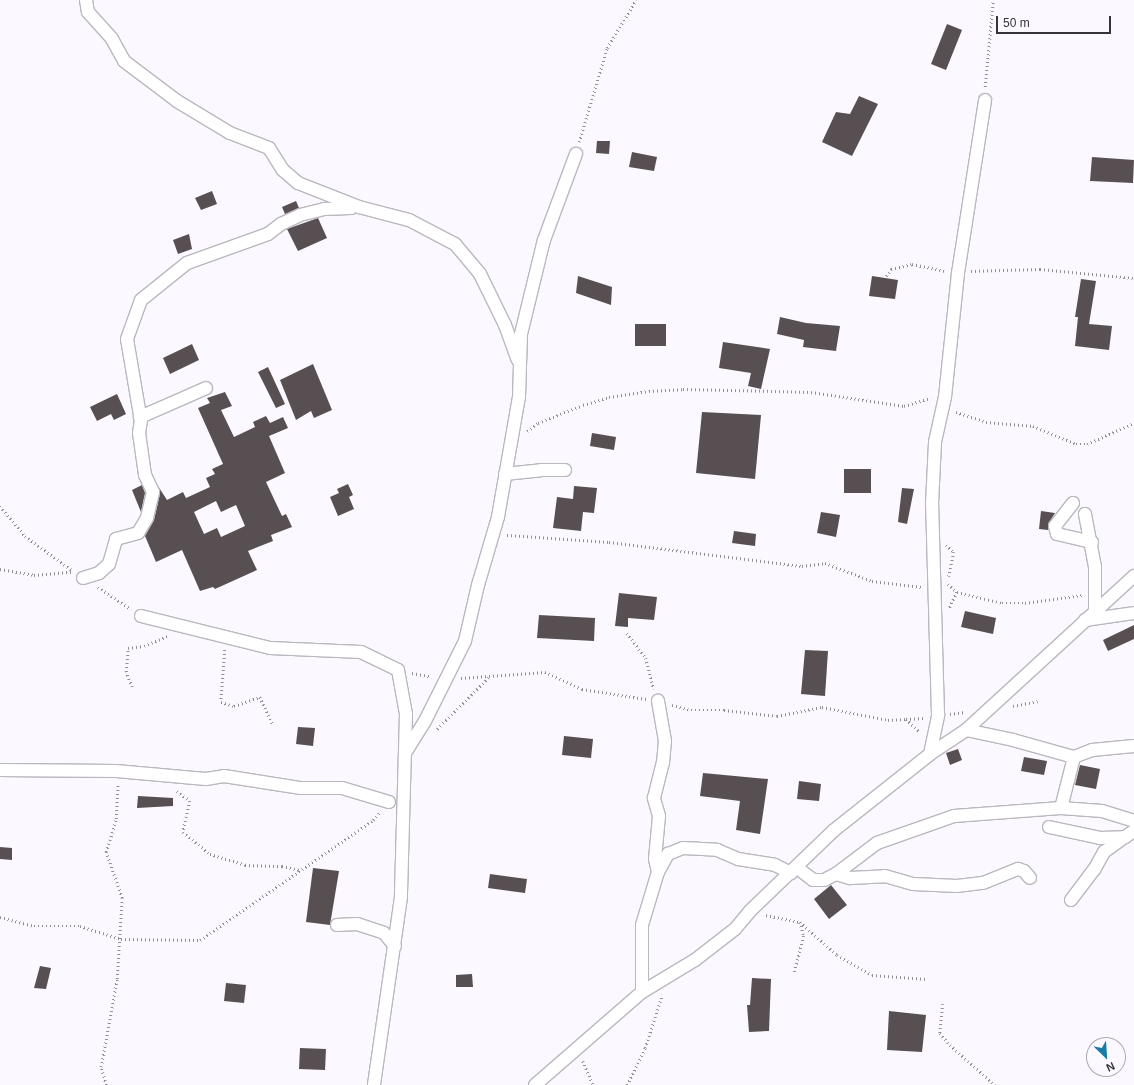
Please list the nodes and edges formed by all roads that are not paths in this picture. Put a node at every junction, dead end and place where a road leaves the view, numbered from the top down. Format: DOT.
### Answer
graph roads {
  1 [pos="86,0"];
  2 [pos="985,100"];
  3 [pos="576,154"];
  4 [pos="359,207"];
  5 [pos="520,366"];
  6 [pos="206,388"];
  7 [pos="140,417"];
  8 [pos="565,470"];
  9 [pos="505,474"];
  10 [pos="1073,503"];
  11 [pos="1085,514"];
  12 [pos="1092,542"];
  13 [pos="79,575"];
  14 [pos="1134,576"];
  15 [pos="947,582"];
  16 [pos="935,593"];
  17 [pos="1134,603"];
  18 [pos="1095,610"];
  19 [pos="1134,613"];
  20 [pos="1120,615"];
  21 [pos="141,616"];
  22 [pos="1085,620"];
  23 [pos="658,701"];
  24 [pos="966,730"];
  25 [pos="1134,746"];
  26 [pos="405,753"];
  27 [pos="930,754"];
  28 [pos="1074,757"];
  29 [pos="0,770"];
  30 [pos="389,802"];
  31 [pos="1061,808"];
  32 [pos="1134,821"];
  33 [pos="1048,827"];
  34 [pos="1130,834"];
  35 [pos="794,870"];
  36 [pos="658,872"];
  37 [pos="836,874"];
  38 [pos="1030,878"];
  39 [pos="1070,900"];
  40 [pos="337,925"];
  41 [pos="395,946"];
  42 [pos="642,992"];
  43 [pos="374,1085"];
  44 [pos="535,1085"];
  1 -- 4 [label="street"];
  2 -- 16 [label="street"];
  3 -- 5 [label="street"];
  4 -- 5 [label="street"];
  4 -- 7 [label="street"];
  5 -- 9 [label="street"];
  6 -- 7 [label="street"];
  7 -- 13 [label="street"];
  8 -- 9 [label="street"];
  9 -- 26 [label="street"];
  10 -- 12 [label="street"];
  11 -- 12 [label="street"];
  12 -- 18 [label="street"];
  14 -- 18 [label="street"];
  15 -- 16 [label="street"];
  16 -- 27 [label="street"];
  17 -- 20 [label="street"];
  18 -- 22 [label="street"];
  19 -- 20 [label="street"];
  20 -- 22 [label="street"];
  21 -- 26 [label="street"];
  22 -- 24 [label="street"];
  23 -- 36 [label="street"];
  24 -- 27 [label="street"];
  24 -- 28 [label="street"];
  25 -- 28 [label="street"];
  26 -- 41 [label="street"];
  27 -- 35 [label="street"];
  28 -- 31 [label="street"];
  29 -- 30 [label="street"];
  31 -- 32 [label="street"];
  31 -- 37 [label="street"];
  33 -- 34 [label="street"];
  34 -- 39 [label="street"];
  35 -- 36 [label="street"];
  35 -- 37 [label="street"];
  35 -- 42 [label="street"];
  36 -- 42 [label="street"];
  37 -- 38 [label="street"];
  40 -- 41 [label="street"];
  41 -- 43 [label="street"];
  42 -- 44 [label="street"];
}
